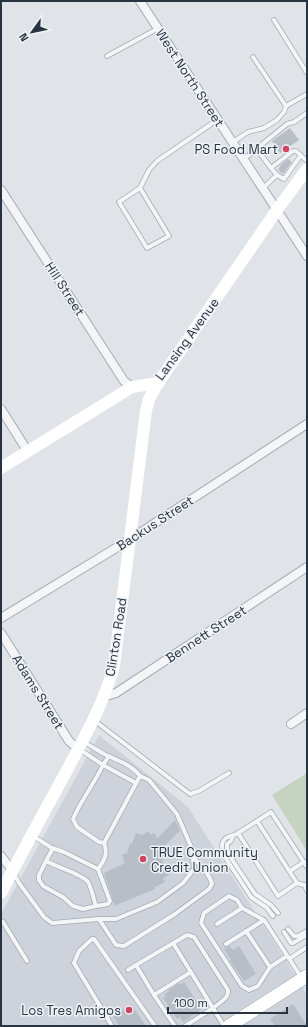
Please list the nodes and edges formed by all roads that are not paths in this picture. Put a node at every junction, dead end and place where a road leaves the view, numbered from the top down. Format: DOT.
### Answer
graph roads {
  1 [pos="140,1"];
  2 [pos="274,20"];
  3 [pos="157,29"];
  4 [pos="107,56"];
  5 [pos="253,57"];
  6 [pos="307,73"];
  7 [pos="307,94"];
  8 [pos="286,106"];
  9 [pos="307,113"];
  10 [pos="217,120"];
  11 [pos="233,142"];
  12 [pos="256,148"];
  13 [pos="301,155"];
  14 [pos="244,159"];
  15 [pos="307,161"];
  16 [pos="271,168"];
  17 [pos="307,169"];
  18 [pos="277,174"];
  19 [pos="140,188"];
  20 [pos="263,188"];
  21 [pos="2,193"];
  22 [pos="277,210"];
  23 [pos="307,256"];
  24 [pos="158,383"];
  25 [pos="132,387"];
  26 [pos="1,409"];
  27 [pos="307,424"];
  28 [pos="28,452"];
  29 [pos="1,468"];
  30 [pos="129,540"];
  31 [pos="307,567"];
  32 [pos="1,618"];
  33 [pos="1,633"];
  34 [pos="103,697"];
  35 [pos="307,713"];
  36 [pos="93,719"];
  37 [pos="291,724"];
  38 [pos="80,745"];
  39 [pos="109,756"];
  40 [pos="103,765"];
  41 [pos="229,773"];
  42 [pos="140,776"];
  43 [pos="136,784"];
  44 [pos="257,821"];
  45 [pos="32,835"];
  46 [pos="236,835"];
  47 [pos="104,843"];
  48 [pos="53,848"];
  49 [pos="1,856"];
  50 [pos="193,857"];
  51 [pos="46,861"];
  52 [pos="304,862"];
  53 [pos="307,867"];
  54 [pos="98,869"];
  55 [pos="13,871"];
  56 [pos="290,871"];
  57 [pos="297,883"];
  58 [pos="306,885"];
  59 [pos="307,891"];
  60 [pos="1,893"];
  61 [pos="96,906"];
  62 [pos="242,908"];
  63 [pos="276,914"];
  64 [pos="99,919"];
  65 [pos="264,920"];
  66 [pos="1,921"];
  67 [pos="217,924"];
  68 [pos="307,930"];
  69 [pos="246,931"];
  70 [pos="307,935"];
  71 [pos="173,943"];
  72 [pos="226,944"];
  73 [pos="307,947"];
  74 [pos="288,957"];
  75 [pos="27,961"];
  76 [pos="136,965"];
  77 [pos="270,967"];
  78 [pos="128,970"];
  79 [pos="191,972"];
  80 [pos="305,980"];
  81 [pos="154,995"];
  82 [pos="213,1008"];
  83 [pos="112,1026"];
  84 [pos="155,1026"];
  85 [pos="175,1026"];
  86 [pos="185,1026"];
  87 [pos="224,1026"];
  88 [pos="229,1026"];
  1 -- 3 [label="street, West North Street"];
  2 -- 6 [label="lane"];
  3 -- 4 [label="lane"];
  3 -- 10 [label="street, West North Street"];
  5 -- 8 [label="lane"];
  7 -- 8 [label="lane"];
  8 -- 11 [label="lane"];
  9 -- 12 [label="lane"];
  10 -- 11 [label="street, West North Street"];
  10 -- 19 [label="lane"];
  11 -- 14 [label="street, West North Street"];
  12 -- 14 [label="lane"];
  12 -- 16 [label="lane"];
  13 -- 15 [label="lane"];
  13 -- 16 [label="lane"];
  13 -- 18 [label="lane"];
  14 -- 20 [label="street, West North Street"];
  16 -- 18 [label="lane"];
  17 -- 22 [label="main road, Lansing Avenue"];
  18 -- 20 [label="lane"];
  19 -- 19 [label="lane"];
  20 -- 22 [label="street, West North Street"];
  21 -- 25 [label="street, Hill Street"];
  22 -- 23 [label="street, West North Street"];
  22 -- 24 [label="main road, Lansing Avenue"];
  24 -- 25 [label="main road, Lansing Avenue"];
  24 -- 30 [label="main road, Clinton Road"];
  25 -- 28 [label="main road, Lansing Avenue"];
  26 -- 28 [label="street"];
  27 -- 30 [label="street, Backus Street"];
  28 -- 29 [label="main road, Lansing Avenue"];
  30 -- 32 [label="street, Backus Street"];
  30 -- 34 [label="main road, Clinton Road"];
  31 -- 34 [label="street, Bennett Street"];
  33 -- 38 [label="street, Adams Street"];
  34 -- 36 [label="main road, Clinton Road"];
  35 -- 37 [label="street"];
  36 -- 38 [label="main road, Clinton Road"];
  36 -- 41 [label="lane"];
  38 -- 39 [label="lane"];
  38 -- 40 [label="lane"];
  38 -- 45 [label="main road, Clinton Road"];
  39 -- 40 [label="lane"];
  39 -- 42 [label="lane"];
  40 -- 43 [label="lane"];
  40 -- 47 [label="lane"];
  42 -- 43 [label="lane"];
  42 -- 50 [label="lane"];
  43 -- 47 [label="lane"];
  44 -- 46 [label="lane"];
  44 -- 52 [label="lane"];
  44 -- 56 [label="lane"];
  45 -- 48 [label="lane"];
  45 -- 55 [label="main road, Clinton Road"];
  46 -- 57 [label="lane"];
  46 -- 63 [label="lane"];
  47 -- 54 [label="lane"];
  48 -- 51 [label="lane"];
  48 -- 54 [label="lane"];
  49 -- 55 [label="street"];
  50 -- 64 [label="lane"];
  50 -- 64 [label="lane"];
  51 -- 61 [label="lane"];
  51 -- 61 [label="lane"];
  52 -- 53 [label="lane"];
  52 -- 56 [label="lane"];
  54 -- 61 [label="lane"];
  55 -- 60 [label="main road, Clinton Road"];
  55 -- 64 [label="lane"];
  56 -- 57 [label="lane"];
  57 -- 58 [label="lane"];
  58 -- 59 [label="lane"];
  62 -- 65 [label="lane"];
  62 -- 67 [label="lane"];
  62 -- 77 [label="lane"];
  65 -- 69 [label="lane"];
  65 -- 74 [label="lane"];
  66 -- 75 [label="lane"];
  68 -- 70 [label="lane"];
  69 -- 72 [label="lane"];
  69 -- 77 [label="lane"];
  71 -- 76 [label="lane"];
  71 -- 79 [label="lane"];
  71 -- 82 [label="lane"];
  73 -- 74 [label="lane"];
  74 -- 77 [label="lane"];
  74 -- 80 [label="lane"];
  76 -- 78 [label="lane"];
  76 -- 81 [label="lane"];
  79 -- 81 [label="lane"];
  79 -- 82 [label="lane"];
  80 -- 88 [label="main road"];
  81 -- 85 [label="lane"];
  82 -- 86 [label="lane"];
  82 -- 87 [label="lane"];
  83 -- 84 [label="lane"];
}
